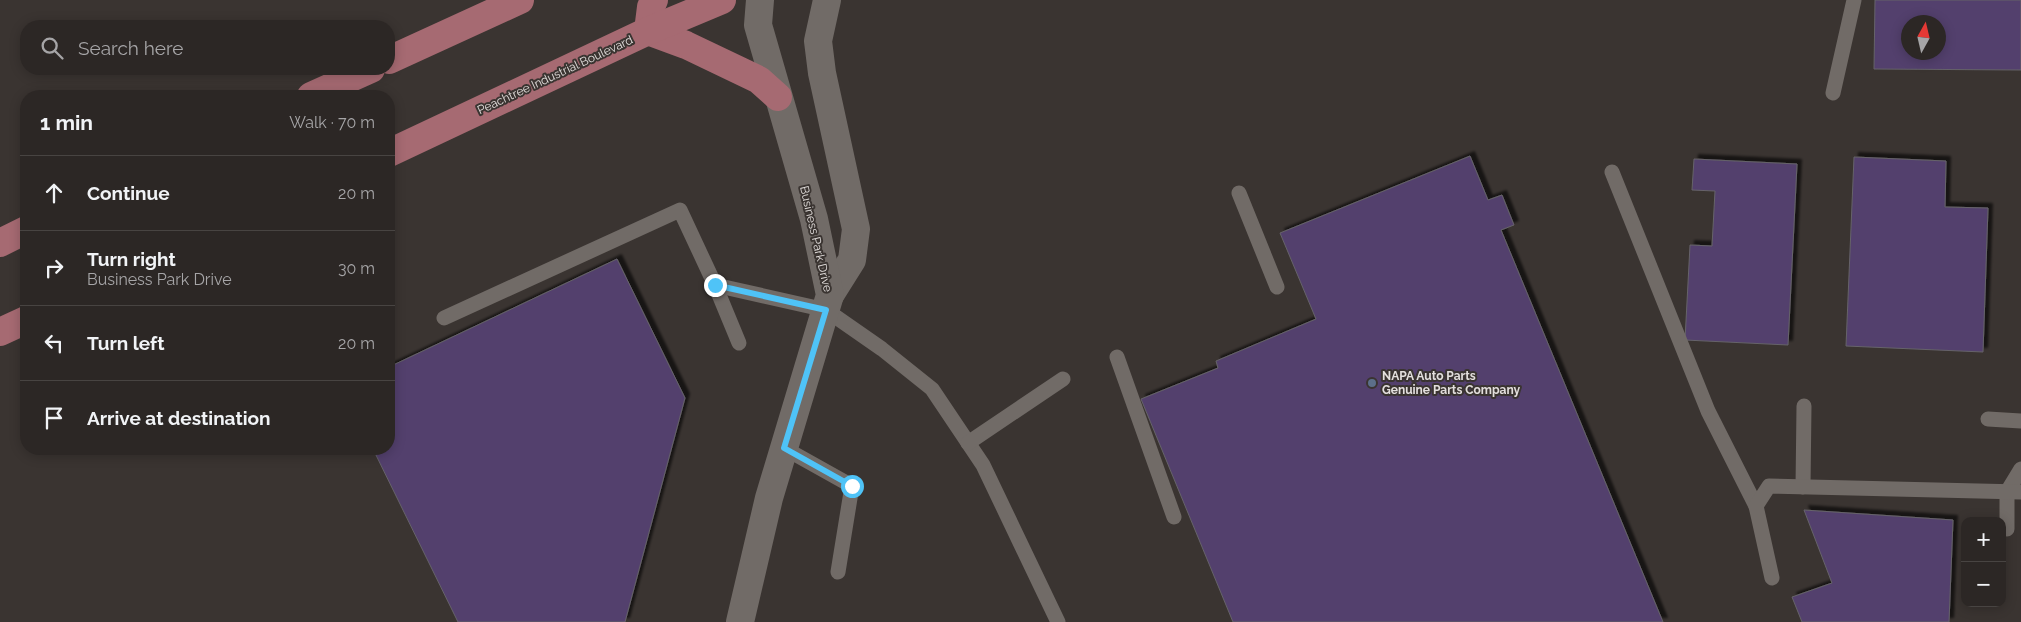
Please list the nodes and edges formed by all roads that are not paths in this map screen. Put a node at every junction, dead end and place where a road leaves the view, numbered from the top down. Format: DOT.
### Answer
graph roads {
  1 [pos="520,0"];
  2 [pos="654,0"];
  3 [pos="722,0"];
  4 [pos="760,0"];
  5 [pos="827,0"];
  6 [pos="1854,0"];
  7 [pos="648,30"];
  8 [pos="395,57"];
  9 [pos="358,75"];
  10 [pos="324,90"];
  11 [pos="1833,93"];
  12 [pos="778,97"];
  13 [pos="395,150"];
  14 [pos="1612,172"];
  15 [pos="1239,193"];
  16 [pos="20,233"];
  17 [pos="0,243"];
  18 [pos="715,285"];
  19 [pos="1277,287"];
  20 [pos="828,302"];
  21 [pos="444,318"];
  22 [pos="20,323"];
  23 [pos="0,332"];
  24 [pos="739,343"];
  25 [pos="1117,357"];
  26 [pos="1063,379"];
  27 [pos="1804,406"];
  28 [pos="1988,419"];
  29 [pos="2021,421"];
  30 [pos="968,443"];
  31 [pos="784,448"];
  32 [pos="2021,469"];
  33 [pos="1803,487"];
  34 [pos="2014,492"];
  35 [pos="1756,506"];
  36 [pos="1174,517"];
  37 [pos="2007,529"];
  38 [pos="838,572"];
  39 [pos="1772,578"];
  40 [pos="740,622"];
  41 [pos="1058,622"];
  1 -- 8 [label="highway"];
  2 -- 7 [label="highway"];
  3 -- 7 [label="highway, Peachtree Industrial Boulevard"];
  4 -- 12 [label="street, Business Park Drive"];
  5 -- 20 [label="street"];
  6 -- 11 [label="lane"];
  7 -- 12 [label="highway"];
  7 -- 13 [label="highway, Peachtree Industrial Boulevard"];
  9 -- 10 [label="highway"];
  12 -- 20 [label="street, Business Park Drive"];
  14 -- 35 [label="lane"];
  15 -- 19 [label="lane"];
  16 -- 17 [label="highway"];
  18 -- 20 [label="lane"];
  18 -- 21 [label="lane"];
  18 -- 24 [label="lane"];
  20 -- 30 [label="lane"];
  20 -- 31 [label="street, Business Park Drive"];
  22 -- 23 [label="highway"];
  25 -- 36 [label="lane"];
  26 -- 30 [label="lane"];
  27 -- 33 [label="lane"];
  28 -- 29 [label="lane"];
  30 -- 41 [label="lane"];
  31 -- 38 [label="lane"];
  31 -- 40 [label="street, Business Park Drive"];
  32 -- 34 [label="lane"];
  33 -- 34 [label="lane"];
  33 -- 35 [label="lane"];
  34 -- 37 [label="lane"];
  35 -- 39 [label="lane"];
}
